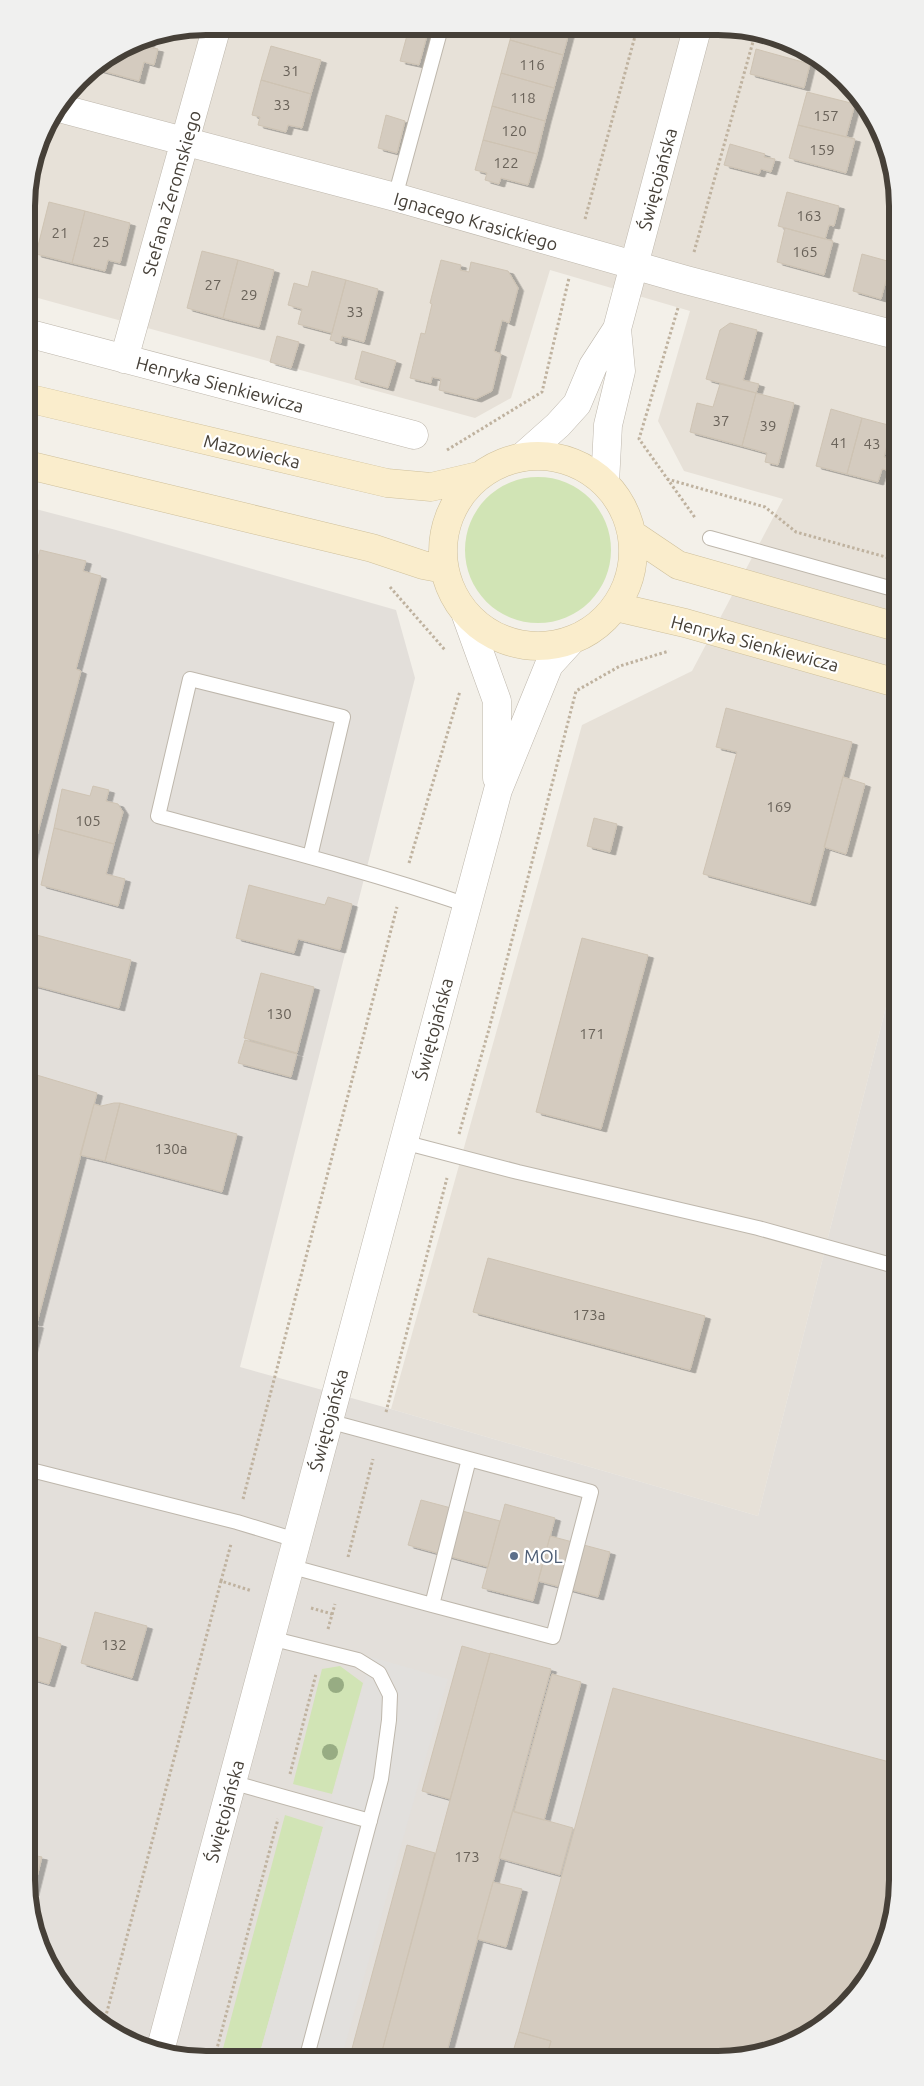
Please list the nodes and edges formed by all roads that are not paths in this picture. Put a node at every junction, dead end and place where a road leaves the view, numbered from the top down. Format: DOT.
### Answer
graph roads {
  1 [pos="215,35"];
  2 [pos="439,35"];
  3 [pos="695,35"];
  4 [pos="65,110"];
  5 [pos="186,141"];
  6 [pos="395,197"];
  7 [pos="634,265"];
  8 [pos="617,328"];
  9 [pos="889,333"];
  10 [pos="35,335"];
  11 [pos="124,359"];
  12 [pos="35,400"];
  13 [pos="414,435"];
  14 [pos="522,457"];
  15 [pos="35,467"];
  16 [pos="478,476"];
  17 [pos="605,483"];
  18 [pos="632,534"];
  19 [pos="710,538"];
  20 [pos="444,569"];
  21 [pos="889,588"];
  22 [pos="616,607"];
  23 [pos="466,615"];
  24 [pos="889,625"];
  25 [pos="570,642"];
  26 [pos="889,681"];
  27 [pos="498,790"];
  28 [pos="310,857"];
  29 [pos="467,905"];
  30 [pos="403,1142"];
  31 [pos="889,1264"];
  32 [pos="328,1421"];
  33 [pos="469,1459"];
  34 [pos="35,1471"];
  35 [pos="296,1540"];
  36 [pos="289,1566"];
  37 [pos="432,1605"];
  38 [pos="270,1638"];
  39 [pos="231,1782"];
  40 [pos="370,1821"];
  41 [pos="162,2045"];
  42 [pos="307,2051"];
  1 -- 5 [label="street, Stefana Żeromskiego"];
  2 -- 6 [label="lane"];
  3 -- 7 [label="street, Świętojańska"];
  4 -- 5 [label="street, Ignacego Krasickiego"];
  5 -- 6 [label="street, Ignacego Krasickiego"];
  5 -- 11 [label="street, Stefana Żeromskiego"];
  6 -- 7 [label="street, Ignacego Krasickiego"];
  7 -- 8 [label="street, Świętojańska"];
  7 -- 9 [label="street, Ignacego Krasickiego"];
  8 -- 14 [label="street, Świętojańska"];
  8 -- 17 [label="street, Świętojańska"];
  10 -- 11 [label="street, Henryka Sienkiewicza"];
  11 -- 13 [label="street, Henryka Sienkiewicza"];
  12 -- 16 [label="main road, Mazowiecka"];
  14 -- 16 [label="main road"];
  14 -- 17 [label="main road"];
  15 -- 20 [label="main road"];
  16 -- 20 [label="main road"];
  17 -- 18 [label="main road"];
  18 -- 22 [label="main road"];
  18 -- 24 [label="main road"];
  19 -- 21 [label="lane"];
  20 -- 23 [label="main road"];
  22 -- 25 [label="main road"];
  22 -- 26 [label="main road, Henryka Sienkiewicza"];
  23 -- 25 [label="main road"];
  23 -- 27 [label="street, Świętojańska"];
  25 -- 27 [label="street, Świętojańska"];
  27 -- 29 [label="street, Świętojańska"];
  28 -- 28 [label="lane"];
  28 -- 29 [label="lane"];
  29 -- 30 [label="street, Świętojańska"];
  30 -- 31 [label="lane"];
  30 -- 32 [label="street, Świętojańska"];
  32 -- 33 [label="lane"];
  32 -- 35 [label="street, Świętojańska"];
  33 -- 37 [label="lane"];
  33 -- 37 [label="lane"];
  34 -- 35 [label="lane"];
  35 -- 36 [label="street, Świętojańska"];
  36 -- 37 [label="lane"];
  36 -- 38 [label="street, Świętojańska"];
  38 -- 39 [label="street, Świętojańska"];
  38 -- 40 [label="lane"];
  39 -- 40 [label="lane"];
  39 -- 41 [label="street, Świętojańska"];
  40 -- 42 [label="lane"];
}
